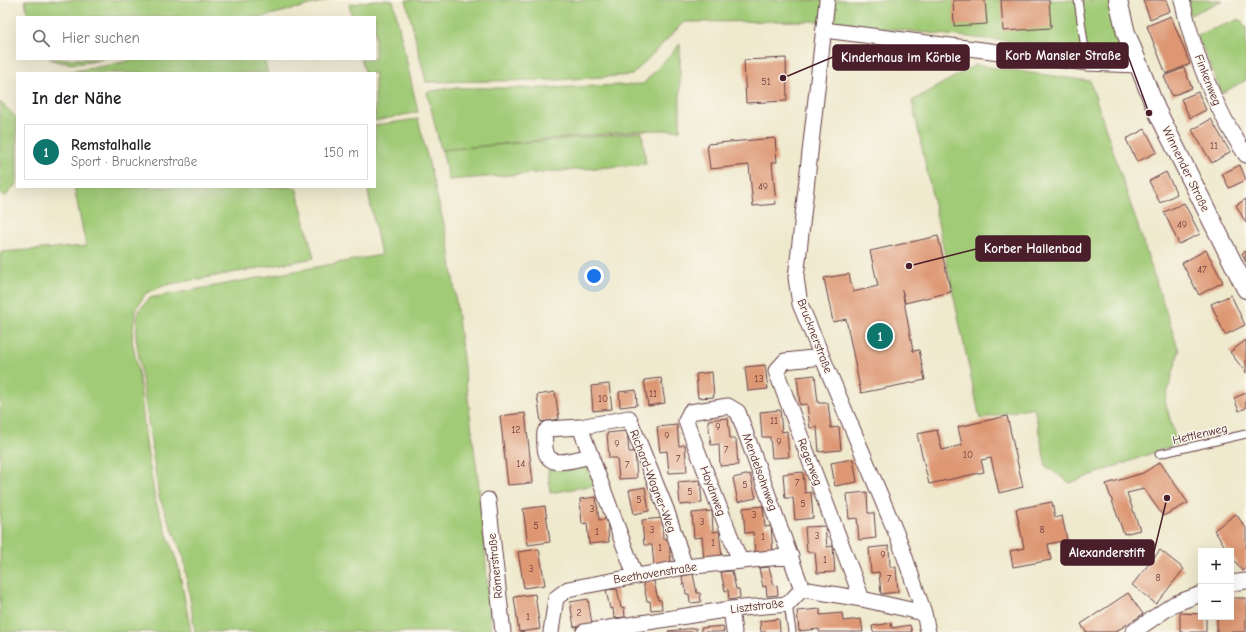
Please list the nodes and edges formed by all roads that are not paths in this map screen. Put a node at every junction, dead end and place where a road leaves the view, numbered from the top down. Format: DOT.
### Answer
graph roads {
  1 [pos="827,0"];
  2 [pos="1078,0"];
  3 [pos="1118,0"];
  4 [pos="1182,0"];
  5 [pos="824,30"];
  6 [pos="1087,63"];
  7 [pos="1137,65"];
  8 [pos="1246,155"];
  9 [pos="1246,289"];
  10 [pos="822,357"];
  11 [pos="686,421"];
  12 [pos="580,427"];
  13 [pos="1246,434"];
  14 [pos="1159,454"];
  15 [pos="592,456"];
  16 [pos="488,500"];
  17 [pos="791,556"];
  18 [pos="740,561"];
  19 [pos="685,568"];
  20 [pos="636,575"];
  21 [pos="1246,581"];
  22 [pos="1234,583"];
  23 [pos="802,589"];
  24 [pos="1198,595"];
  25 [pos="862,599"];
  26 [pos="788,604"];
  27 [pos="731,609"];
  28 [pos="924,613"];
  29 [pos="641,627"];
  30 [pos="503,632"];
  31 [pos="551,632"];
  32 [pos="584,632"];
  33 [pos="734,632"];
  34 [pos="792,632"];
  35 [pos="928,632"];
  36 [pos="1133,632"];
  1 -- 5 [label="street, Brucknerstraße"];
  2 -- 6 [label="lane"];
  3 -- 7 [label="street, Winnender Straße"];
  4 -- 8 [label="street, Finkenweg"];
  5 -- 6 [label="street"];
  5 -- 10 [label="street, Brucknerstraße"];
  6 -- 7 [label="street"];
  7 -- 9 [label="street, Winnender Straße"];
  10 -- 25 [label="street, Regerweg"];
  10 -- 28 [label="street, Brucknerstraße"];
  11 -- 17 [label="street, Mendelsohnweg"];
  11 -- 18 [label="street, Haydnweg"];
  12 -- 15 [label="street"];
  12 -- 15 [label="street"];
  12 -- 19 [label="street, Richard-Wagner-Weg"];
  13 -- 14 [label="lane, Hettlenweg"];
  15 -- 20 [label="street"];
  16 -- 30 [label="street, Römerstraße"];
  17 -- 18 [label="street, Beethovenstraße"];
  17 -- 23 [label="street, Mendelsohnweg"];
  18 -- 19 [label="street, Beethovenstraße"];
  19 -- 20 [label="street, Beethovenstraße"];
  20 -- 31 [label="street, Beethovenstraße"];
  21 -- 22 [label="street"];
  23 -- 25 [label="street"];
  23 -- 26 [label="street, Lisztstraße"];
  24 -- 36 [label="street"];
  25 -- 28 [label="street"];
  26 -- 27 [label="street, Lisztstraße"];
  26 -- 34 [label="lane"];
  27 -- 29 [label="street, Lisztstraße"];
  27 -- 33 [label="street"];
  28 -- 35 [label="street, Brucknerstraße"];
  29 -- 32 [label="street, Lisztstraße"];
}
